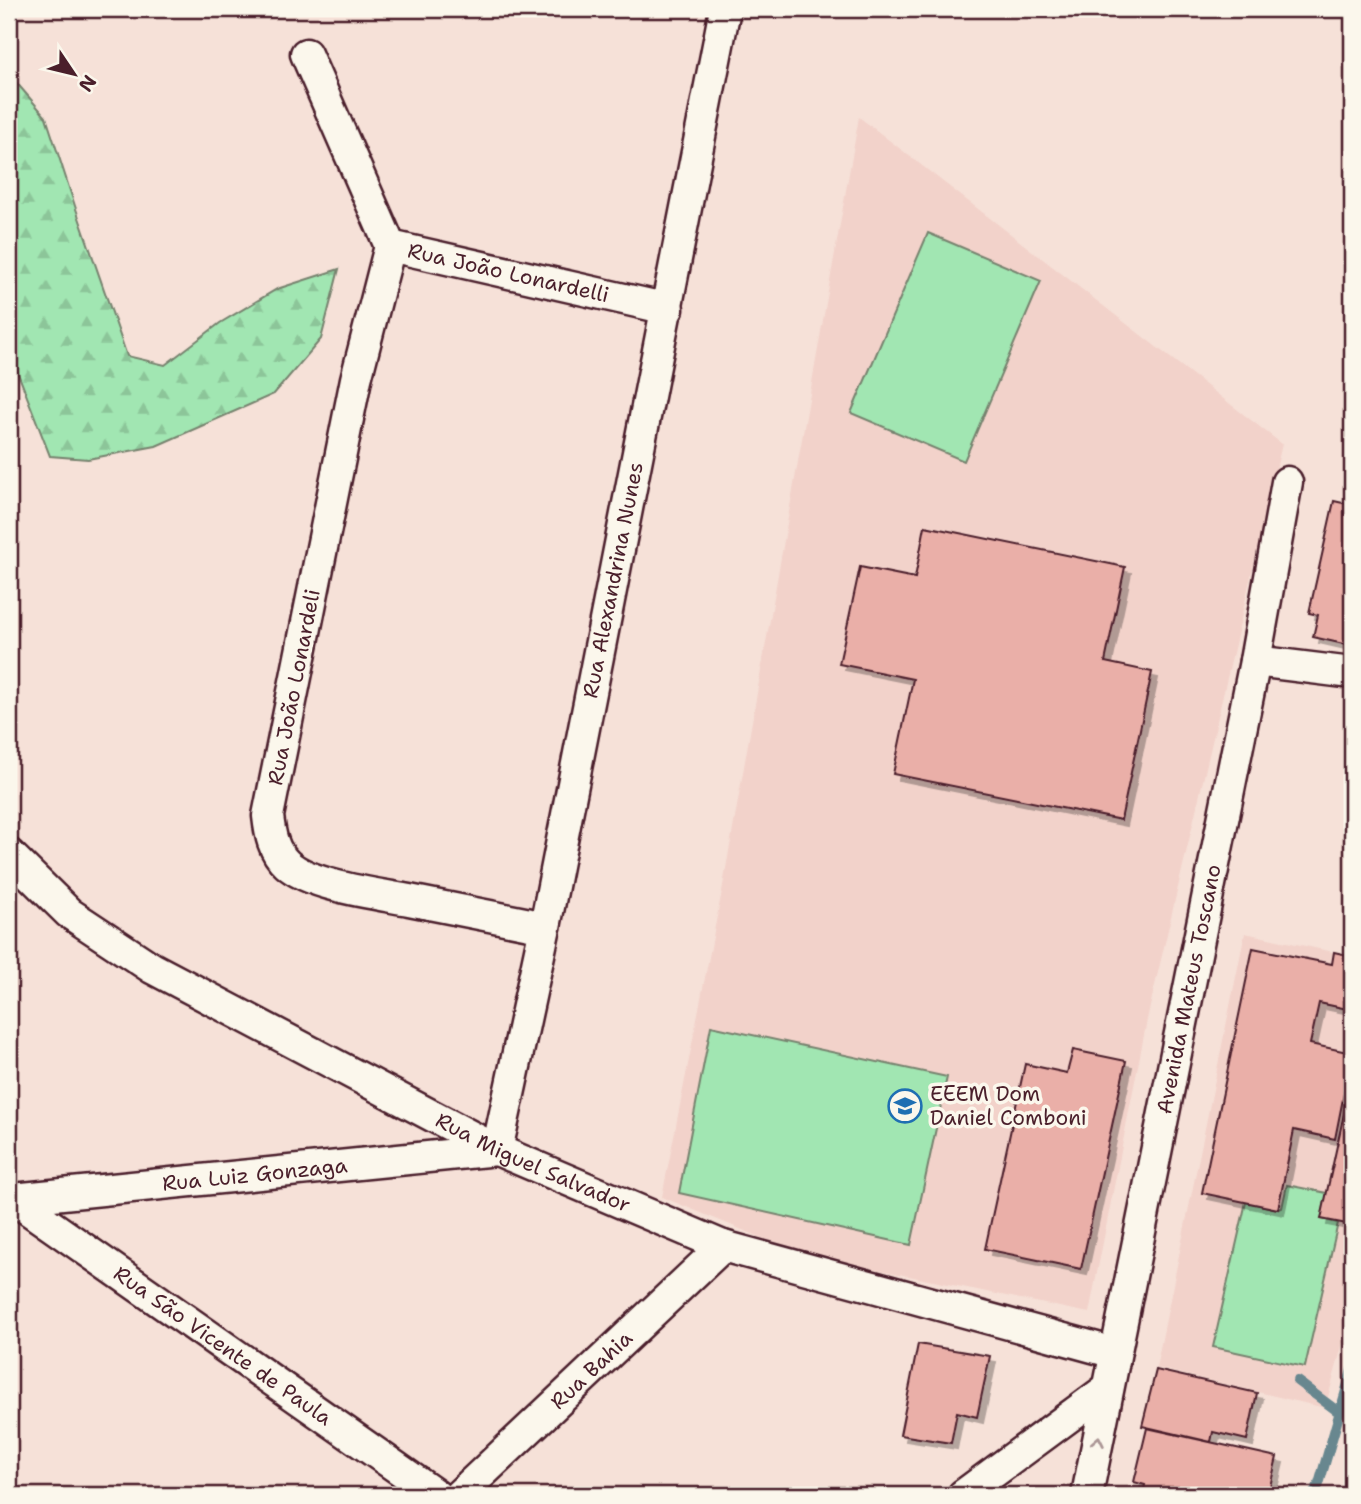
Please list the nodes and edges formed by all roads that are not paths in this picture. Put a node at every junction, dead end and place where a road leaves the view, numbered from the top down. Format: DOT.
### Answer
graph roads {
  1 [pos="725,9"];
  2 [pos="306,54"];
  3 [pos="390,246"];
  4 [pos="668,309"];
  5 [pos="1287,482"];
  6 [pos="1255,661"];
  7 [pos="1352,673"];
  8 [pos="9,854"];
  9 [pos="545,928"];
  10 [pos="498,1150"];
  11 [pos="11,1198"];
  12 [pos="723,1246"];
  13 [pos="1115,1353"];
  14 [pos="1108,1388"];
  15 [pos="436,1495"];
  16 [pos="459,1495"];
  17 [pos="963,1495"];
  18 [pos="1087,1495"];
  1 -- 4 [label="street, Rua Alexandrina Nunes"];
  2 -- 3 [label="street, Rua João Lonardelli"];
  3 -- 4 [label="street, Rua João Lonardelli"];
  3 -- 9 [label="street, Rua João Lonardeli"];
  4 -- 9 [label="street, Rua Alexandrina Nunes"];
  5 -- 6 [label="street, Avenida Mateus Toscano"];
  6 -- 7 [label="street"];
  6 -- 13 [label="street, Avenida Mateus Toscano"];
  8 -- 10 [label="street, Rua Miguel Salvador"];
  9 -- 10 [label="street, Rua Alexandrina Nunes"];
  10 -- 11 [label="street, Rua Luiz Gonzaga"];
  10 -- 12 [label="street, Rua Miguel Salvador"];
  11 -- 15 [label="street, Rua São Vicente de Paula"];
  12 -- 13 [label="street, Rua Miguel Salvador"];
  12 -- 16 [label="street, Rua Bahia"];
  13 -- 14 [label="street, Avenida Mateus Toscano"];
  14 -- 17 [label="street"];
  18 -- 14 [label="street, Avenida Mateus Toscano, one-way"];
}
